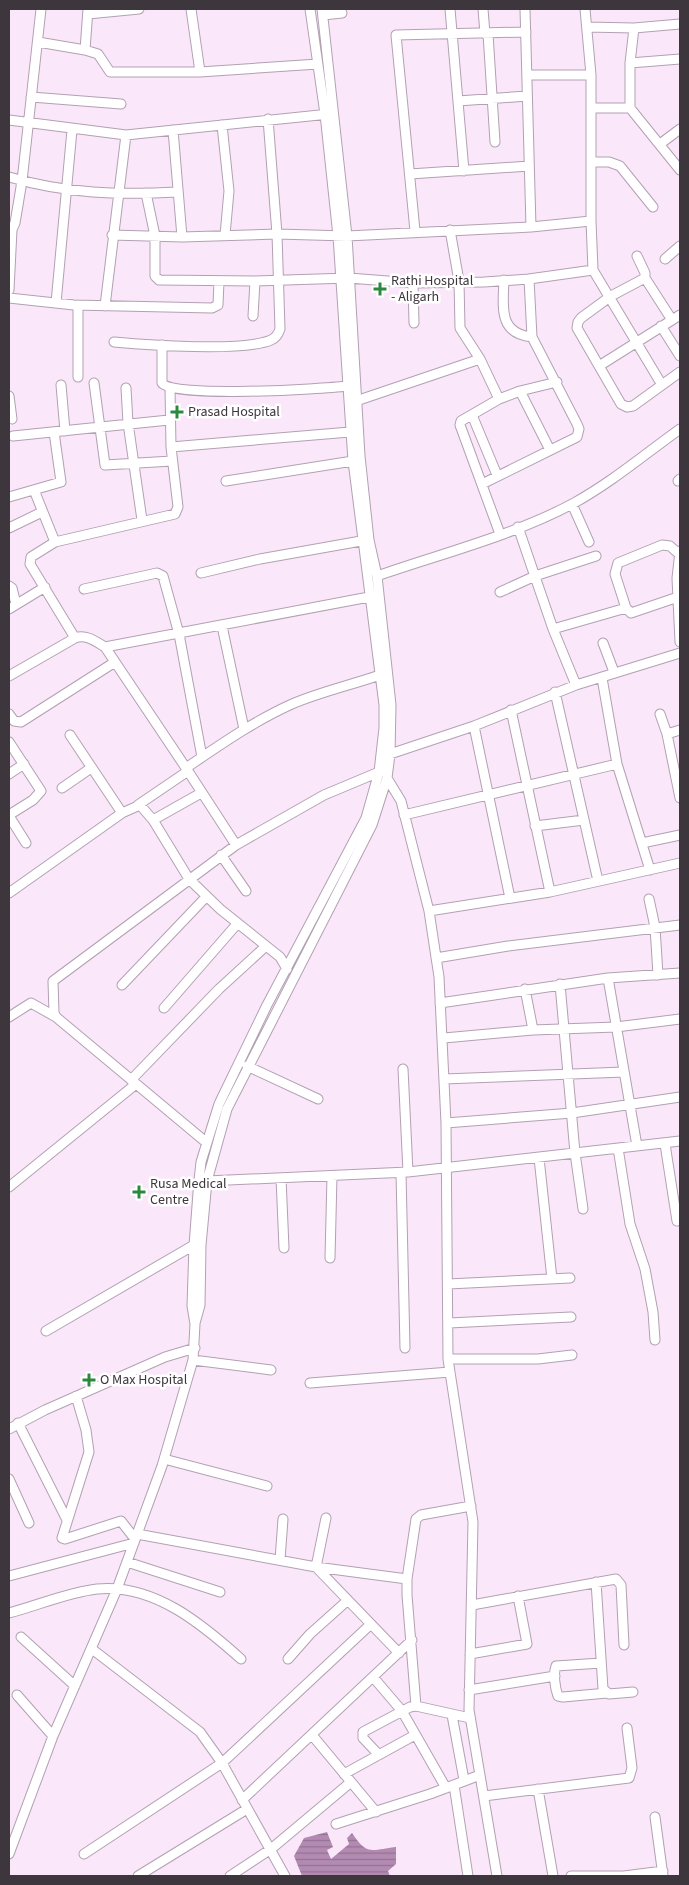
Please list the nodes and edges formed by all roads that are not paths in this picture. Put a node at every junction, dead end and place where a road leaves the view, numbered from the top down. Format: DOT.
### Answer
graph roads {
  1 [pos="41,9"];
  2 [pos="139,9"];
  3 [pos="191,9"];
  4 [pos="310,9"];
  5 [pos="450,9"];
  6 [pos="483,9"];
  7 [pos="525,9"];
  8 [pos="585,9"];
  9 [pos="88,11"];
  10 [pos="323,12"];
  11 [pos="342,13"];
  12 [pos="680,24"];
  13 [pos="587,27"];
  14 [pos="634,28"];
  15 [pos="526,32"];
  16 [pos="452,33"];
  17 [pos="486,34"];
  18 [pos="38,42"];
  19 [pos="85,50"];
  20 [pos="680,59"];
  21 [pos="630,63"];
  22 [pos="318,64"];
  23 [pos="200,72"];
  24 [pos="527,75"];
  25 [pos="591,75"];
  26 [pos="528,96"];
  27 [pos="31,97"];
  28 [pos="492,99"];
  29 [pos="458,101"];
  30 [pos="121,104"];
  31 [pos="591,108"];
  32 [pos="630,108"];
  33 [pos="325,114"];
  34 [pos="335,114"];
  35 [pos="268,119"];
  36 [pos="9,120"];
  37 [pos="29,124"];
  38 [pos="222,125"];
  39 [pos="680,129"];
  40 [pos="72,130"];
  41 [pos="173,130"];
  42 [pos="126,135"];
  43 [pos="495,142"];
  44 [pos="660,144"];
  45 [pos="591,162"];
  46 [pos="529,166"];
  47 [pos="680,170"];
  48 [pos="464,171"];
  49 [pos="410,174"];
  50 [pos="9,177"];
  51 [pos="22,181"];
  52 [pos="66,190"];
  53 [pos="178,192"];
  54 [pos="146,193"];
  55 [pos="118,195"];
  56 [pos="652,206"];
  57 [pos="591,221"];
  58 [pos="531,227"];
  59 [pos="450,230"];
  60 [pos="415,231"];
  61 [pos="11,232"];
  62 [pos="277,234"];
  63 [pos="112,235"];
  64 [pos="225,235"];
  65 [pos="155,236"];
  66 [pos="342,236"];
  67 [pos="182,237"];
  68 [pos="680,246"];
  69 [pos="637,256"];
  70 [pos="665,258"];
  71 [pos="593,270"];
  72 [pos="345,278"];
  73 [pos="645,278"];
  74 [pos="529,279"];
  75 [pos="459,280"];
  76 [pos="504,280"];
  77 [pos="220,281"];
  78 [pos="255,281"];
  79 [pos="280,281"];
  80 [pos="413,282"];
  81 [pos="9,290"];
  82 [pos="611,296"];
  83 [pos="9,298"];
  84 [pos="56,303"];
  85 [pos="78,305"];
  86 [pos="105,306"];
  87 [pos="252,316"];
  88 [pos="676,317"];
  89 [pos="414,323"];
  90 [pos="661,326"];
  91 [pos="532,337"];
  92 [pos="114,342"];
  93 [pos="638,343"];
  94 [pos="162,345"];
  95 [pos="680,356"];
  96 [pos="480,360"];
  97 [pos="599,366"];
  98 [pos="680,372"];
  99 [pos="78,377"];
  100 [pos="557,382"];
  101 [pos="94,383"];
  102 [pos="61,385"];
  103 [pos="662,385"];
  104 [pos="347,386"];
  105 [pos="126,388"];
  106 [pos="170,388"];
  107 [pos="520,391"];
  108 [pos="9,396"];
  109 [pos="499,399"];
  110 [pos="356,401"];
  111 [pos="472,415"];
  112 [pos="12,419"];
  113 [pos="169,420"];
  114 [pos="128,423"];
  115 [pos="99,427"];
  116 [pos="680,429"];
  117 [pos="65,431"];
  118 [pos="54,432"];
  119 [pos="350,432"];
  120 [pos="13,436"];
  121 [pos="171,447"];
  122 [pos="550,450"];
  123 [pos="172,461"];
  124 [pos="353,461"];
  125 [pos="134,465"];
  126 [pos="497,475"];
  127 [pos="226,481"];
  128 [pos="482,484"];
  129 [pos="34,490"];
  130 [pos="9,497"];
  131 [pos="572,504"];
  132 [pos="42,512"];
  133 [pos="142,520"];
  134 [pos="518,527"];
  135 [pos="9,528"];
  136 [pos="500,534"];
  137 [pos="361,541"];
  138 [pos="55,542"];
  139 [pos="589,542"];
  140 [pos="679,552"];
  141 [pos="596,556"];
  142 [pos="679,567"];
  143 [pos="201,573"];
  144 [pos="377,576"];
  145 [pos="535,576"];
  146 [pos="9,586"];
  147 [pos="44,587"];
  148 [pos="84,589"];
  149 [pos="500,592"];
  150 [pos="370,597"];
  151 [pos="678,597"];
  152 [pos="12,607"];
  153 [pos="626,608"];
  154 [pos="680,609"];
  155 [pos="222,626"];
  156 [pos="553,629"];
  157 [pos="179,634"];
  158 [pos="75,638"];
  159 [pos="680,642"];
  160 [pos="603,643"];
  161 [pos="105,647"];
  162 [pos="680,653"];
  163 [pos="115,662"];
  164 [pos="614,672"];
  165 [pos="380,675"];
  166 [pos="9,676"];
  167 [pos="602,678"];
  168 [pos="576,684"];
  169 [pos="555,692"];
  170 [pos="511,710"];
  171 [pos="9,714"];
  172 [pos="660,714"];
  173 [pos="474,726"];
  174 [pos="388,728"];
  175 [pos="244,729"];
  176 [pos="680,730"];
  177 [pos="667,734"];
  178 [pos="70,735"];
  179 [pos="9,742"];
  180 [pos="390,754"];
  181 [pos="202,757"];
  182 [pos="24,764"];
  183 [pos="617,764"];
  184 [pos="90,768"];
  185 [pos="187,770"];
  186 [pos="9,774"];
  187 [pos="574,774"];
  188 [pos="383,775"];
  189 [pos="679,785"];
  190 [pos="526,786"];
  191 [pos="62,788"];
  192 [pos="201,793"];
  193 [pos="488,796"];
  194 [pos="680,798"];
  195 [pos="138,805"];
  196 [pos="122,813"];
  197 [pos="404,814"];
  198 [pos="9,816"];
  199 [pos="153,820"];
  200 [pos="584,820"];
  201 [pos="535,826"];
  202 [pos="680,835"];
  203 [pos="26,843"];
  204 [pos="642,843"];
  205 [pos="236,845"];
  206 [pos="221,854"];
  207 [pos="680,863"];
  208 [pos="650,870"];
  209 [pos="189,878"];
  210 [pos="598,881"];
  211 [pos="246,891"];
  212 [pos="550,892"];
  213 [pos="9,893"];
  214 [pos="206,897"];
  215 [pos="510,898"];
  216 [pos="649,898"];
  217 [pos="429,911"];
  218 [pos="237,924"];
  219 [pos="680,925"];
  220 [pos="655,927"];
  221 [pos="266,946"];
  222 [pos="436,958"];
  223 [pos="286,969"];
  224 [pos="680,973"];
  225 [pos="658,975"];
  226 [pos="608,978"];
  227 [pos="560,984"];
  228 [pos="122,985"];
  229 [pos="525,989"];
  230 [pos="440,1003"];
  231 [pos="164,1008"];
  232 [pos="9,1017"];
  233 [pos="56,1017"];
  234 [pos="680,1019"];
  235 [pos="616,1027"];
  236 [pos="564,1029"];
  237 [pos="533,1030"];
  238 [pos="444,1038"];
  239 [pos="247,1066"];
  240 [pos="403,1069"];
  241 [pos="624,1072"];
  242 [pos="568,1074"];
  243 [pos="444,1079"];
  244 [pos="133,1082"];
  245 [pos="680,1097"];
  246 [pos="318,1100"];
  247 [pos="630,1104"];
  248 [pos="572,1113"];
  249 [pos="446,1123"];
  250 [pos="680,1141"];
  251 [pos="207,1143"];
  252 [pos="665,1144"];
  253 [pos="637,1146"];
  254 [pos="618,1148"];
  255 [pos="575,1154"];
  256 [pos="539,1158"];
  257 [pos="446,1168"];
  258 [pos="404,1172"];
  259 [pos="332,1176"];
  260 [pos="281,1178"];
  261 [pos="207,1181"];
  262 [pos="9,1187"];
  263 [pos="583,1209"];
  264 [pos="677,1221"];
  265 [pos="194,1245"];
  266 [pos="284,1248"];
  267 [pos="330,1258"];
  268 [pos="570,1278"];
  269 [pos="552,1279"];
  270 [pos="448,1284"];
  271 [pos="571,1317"];
  272 [pos="449,1323"];
  273 [pos="195,1324"];
  274 [pos="46,1331"];
  275 [pos="655,1340"];
  276 [pos="195,1348"];
  277 [pos="405,1348"];
  278 [pos="572,1355"];
  279 [pos="448,1359"];
  280 [pos="194,1360"];
  281 [pos="271,1370"];
  282 [pos="450,1372"];
  283 [pos="310,1384"];
  284 [pos="76,1396"];
  285 [pos="18,1423"];
  286 [pos="9,1429"];
  287 [pos="164,1459"];
  288 [pos="9,1479"];
  289 [pos="267,1486"];
  290 [pos="471,1506"];
  291 [pos="326,1518"];
  292 [pos="283,1519"];
  293 [pos="67,1520"];
  294 [pos="29,1523"];
  295 [pos="136,1539"];
  296 [pos="280,1560"];
  297 [pos="127,1562"];
  298 [pos="316,1567"];
  299 [pos="9,1576"];
  300 [pos="407,1579"];
  301 [pos="596,1582"];
  302 [pos="117,1589"];
  303 [pos="220,1592"];
  304 [pos="518,1596"];
  305 [pos="348,1600"];
  306 [pos="472,1605"];
  307 [pos="9,1613"];
  308 [pos="371,1624"];
  309 [pos="21,1637"];
  310 [pos="412,1640"];
  311 [pos="624,1645"];
  312 [pos="92,1649"];
  313 [pos="398,1653"];
  314 [pos="470,1654"];
  315 [pos="241,1659"];
  316 [pos="288,1659"];
  317 [pos="601,1663"];
  318 [pos="555,1676"];
  319 [pos="373,1677"];
  320 [pos="75,1686"];
  321 [pos="468,1690"];
  322 [pos="633,1692"];
  323 [pos="607,1694"];
  324 [pos="17,1695"];
  325 [pos="416,1706"];
  326 [pos="402,1711"];
  327 [pos="452,1715"];
  328 [pos="470,1718"];
  329 [pos="627,1728"];
  330 [pos="415,1735"];
  331 [pos="53,1736"];
  332 [pos="312,1736"];
  333 [pos="379,1755"];
  334 [pos="222,1763"];
  335 [pos="344,1774"];
  336 [pos="480,1775"];
  337 [pos="464,1780"];
  338 [pos="351,1782"];
  339 [pos="450,1786"];
  340 [pos="538,1789"];
  341 [pos="484,1796"];
  342 [pos="242,1800"];
  343 [pos="248,1809"];
  344 [pos="376,1812"];
  345 [pos="655,1818"];
  346 [pos="336,1824"];
  347 [pos="271,1850"];
  348 [pos="9,1854"];
  349 [pos="84,1854"];
  350 [pos="663,1874"];
  351 [pos="233,1875"];
  352 [pos="138,1876"];
  353 [pos="285,1876"];
  354 [pos="468,1876"];
  355 [pos="497,1876"];
  356 [pos="553,1876"];
  357 [pos="571,1876"];
  358 [pos="592,1876"];
  359 [pos="623,1876"];
  1 -- 18 [label="street"];
  2 -- 9 [label="street"];
  3 -- 23 [label="street"];
  4 -- 22 [label="street"];
  5 -- 16 [label="street"];
  6 -- 17 [label="street"];
  7 -- 15 [label="street"];
  8 -- 13 [label="street"];
  9 -- 19 [label="street"];
  10 -- 11 [label="street"];
  10 -- 34 [label="street"];
  12 -- 14 [label="street"];
  13 -- 14 [label="street"];
  13 -- 25 [label="street"];
  14 -- 21 [label="street"];
  15 -- 17 [label="street"];
  15 -- 24 [label="street"];
  16 -- 17 [label="street"];
  16 -- 29 [label="street"];
  16 -- 49 [label="street"];
  17 -- 28 [label="street"];
  18 -- 19 [label="street"];
  18 -- 27 [label="street"];
  19 -- 23 [label="street"];
  20 -- 21 [label="street"];
  21 -- 32 [label="street"];
  22 -- 23 [label="street"];
  22 -- 33 [label="street"];
  24 -- 25 [label="street"];
  24 -- 26 [label="street"];
  25 -- 31 [label="street"];
  26 -- 28 [label="street"];
  26 -- 46 [label="street"];
  27 -- 30 [label="street"];
  27 -- 37 [label="street"];
  28 -- 29 [label="street"];
  28 -- 43 [label="street"];
  29 -- 48 [label="street"];
  31 -- 32 [label="street"];
  31 -- 45 [label="street"];
  32 -- 44 [label="street"];
  33 -- 34 [label="street"];
  33 -- 35 [label="street"];
  33 -- 66 [label="street"];
  34 -- 66 [label="street"];
  35 -- 38 [label="street"];
  35 -- 62 [label="street"];
  36 -- 37 [label="street"];
  37 -- 40 [label="street"];
  37 -- 51 [label="street"];
  38 -- 41 [label="street"];
  38 -- 64 [label="street"];
  39 -- 44 [label="street"];
  40 -- 42 [label="street"];
  40 -- 52 [label="street"];
  41 -- 42 [label="street"];
  41 -- 53 [label="street"];
  42 -- 55 [label="street"];
  44 -- 47 [label="street"];
  45 -- 56 [label="street"];
  45 -- 57 [label="street"];
  46 -- 48 [label="street"];
  46 -- 58 [label="street"];
  48 -- 49 [label="street"];
  49 -- 60 [label="street"];
  50 -- 51 [label="street"];
  51 -- 52 [label="street"];
  51 -- 61 [label="street"];
  52 -- 55 [label="street"];
  52 -- 84 [label="street"];
  53 -- 54 [label="street"];
  53 -- 67 [label="street"];
  54 -- 55 [label="street"];
  54 -- 65 [label="street"];
  55 -- 63 [label="street"];
  57 -- 58 [label="street"];
  57 -- 71 [label="street"];
  58 -- 59 [label="street"];
  59 -- 60 [label="street"];
  59 -- 75 [label="street"];
  60 -- 66 [label="street"];
  61 -- 81 [label="street"];
  62 -- 64 [label="street"];
  62 -- 66 [label="street"];
  62 -- 79 [label="street"];
  63 -- 65 [label="street"];
  63 -- 86 [label="street"];
  64 -- 67 [label="street"];
  65 -- 67 [label="street"];
  65 -- 77 [label="street"];
  66 -- 72 [label="street"];
  68 -- 70 [label="street"];
  69 -- 73 [label="street"];
  71 -- 74 [label="street"];
  71 -- 82 [label="street"];
  72 -- 79 [label="street"];
  72 -- 80 [label="street"];
  72 -- 104 [label="street"];
  72 -- 110 [label="street"];
  73 -- 82 [label="street"];
  73 -- 88 [label="street"];
  74 -- 76 [label="street"];
  74 -- 91 [label="street"];
  75 -- 76 [label="street"];
  75 -- 80 [label="street"];
  75 -- 96 [label="street"];
  76 -- 91 [label="street"];
  77 -- 78 [label="street"];
  77 -- 86 [label="street"];
  78 -- 79 [label="street"];
  78 -- 87 [label="street"];
  79 -- 94 [label="street"];
  80 -- 89 [label="street"];
  82 -- 93 [label="street"];
  82 -- 97 [label="street"];
  83 -- 84 [label="street"];
  84 -- 85 [label="street"];
  85 -- 86 [label="street"];
  85 -- 99 [label="street"];
  88 -- 90 [label="street"];
  90 -- 93 [label="street"];
  90 -- 95 [label="street"];
  91 -- 100 [label="street"];
  92 -- 94 [label="street"];
  93 -- 97 [label="street"];
  93 -- 103 [label="street"];
  94 -- 106 [label="street"];
  96 -- 109 [label="street"];
  96 -- 110 [label="street"];
  97 -- 103 [label="street"];
  98 -- 103 [label="street"];
  100 -- 107 [label="street"];
  100 -- 122 [label="street"];
  101 -- 115 [label="street"];
  102 -- 117 [label="street"];
  104 -- 106 [label="street"];
  104 -- 119 [label="street"];
  105 -- 114 [label="street"];
  106 -- 113 [label="street"];
  107 -- 109 [label="street"];
  107 -- 122 [label="street"];
  108 -- 112 [label="street"];
  109 -- 111 [label="street"];
  110 -- 144 [label="street"];
  111 -- 126 [label="street"];
  111 -- 128 [label="street"];
  113 -- 114 [label="street"];
  113 -- 121 [label="street"];
  114 -- 115 [label="street"];
  114 -- 125 [label="street"];
  115 -- 117 [label="street"];
  115 -- 125 [label="street"];
  116 -- 131 [label="street"];
  117 -- 118 [label="street"];
  118 -- 120 [label="street"];
  118 -- 129 [label="street"];
  119 -- 121 [label="street"];
  119 -- 124 [label="street"];
  121 -- 123 [label="street"];
  122 -- 126 [label="street"];
  123 -- 125 [label="street"];
  123 -- 133 [label="street"];
  124 -- 127 [label="street"];
  124 -- 137 [label="street"];
  125 -- 133 [label="street"];
  126 -- 128 [label="street"];
  128 -- 136 [label="street"];
  129 -- 130 [label="street"];
  129 -- 132 [label="street"];
  131 -- 134 [label="street"];
  131 -- 139 [label="street"];
  132 -- 135 [label="street"];
  132 -- 138 [label="street"];
  133 -- 138 [label="street"];
  134 -- 136 [label="street"];
  134 -- 145 [label="street"];
  136 -- 144 [label="street"];
  137 -- 143 [label="street"];
  137 -- 150 [label="street"];
  138 -- 147 [label="street"];
  140 -- 142 [label="street"];
  140 -- 153 [label="street"];
  141 -- 145 [label="street"];
  142 -- 151 [label="street"];
  144 -- 174 [label="street"];
  145 -- 149 [label="street"];
  145 -- 156 [label="street"];
  146 -- 152 [label="street"];
  147 -- 152 [label="street"];
  147 -- 158 [label="street"];
  148 -- 157 [label="street"];
  150 -- 155 [label="street"];
  150 -- 165 [label="street"];
  151 -- 153 [label="street"];
  151 -- 154 [label="street"];
  153 -- 156 [label="street"];
  154 -- 159 [label="street"];
  155 -- 157 [label="street"];
  155 -- 175 [label="street"];
  156 -- 168 [label="street"];
  157 -- 161 [label="street"];
  157 -- 181 [label="street"];
  158 -- 161 [label="street"];
  158 -- 166 [label="street"];
  160 -- 164 [label="street"];
  161 -- 163 [label="street"];
  162 -- 164 [label="street"];
  163 -- 171 [label="street"];
  163 -- 185 [label="street"];
  164 -- 167 [label="street"];
  165 -- 174 [label="street"];
  165 -- 175 [label="street"];
  167 -- 168 [label="street"];
  167 -- 183 [label="street"];
  168 -- 169 [label="street"];
  169 -- 170 [label="street"];
  169 -- 187 [label="street"];
  170 -- 173 [label="street"];
  170 -- 190 [label="street"];
  172 -- 177 [label="street"];
  173 -- 180 [label="street"];
  173 -- 193 [label="street"];
  174 -- 180 [label="street"];
  174 -- 188 [label="street"];
  175 -- 181 [label="street"];
  176 -- 177 [label="street"];
  177 -- 189 [label="street"];
  178 -- 184 [label="street"];
  179 -- 182 [label="street"];
  180 -- 188 [label="street"];
  181 -- 185 [label="street"];
  182 -- 186 [label="street"];
  182 -- 198 [label="street"];
  183 -- 187 [label="street"];
  183 -- 204 [label="street"];
  184 -- 191 [label="street"];
  184 -- 196 [label="street"];
  185 -- 192 [label="street"];
  185 -- 195 [label="street"];
  187 -- 190 [label="street"];
  187 -- 200 [label="street"];
  188 -- 197 [label="street"];
  188 -- 205 [label="street"];
  188 -- 223 [label="street"];
  188 -- 239 [label="street"];
  189 -- 194 [label="street"];
  190 -- 193 [label="street"];
  190 -- 201 [label="street"];
  192 -- 199 [label="street"];
  192 -- 205 [label="street"];
  193 -- 197 [label="street"];
  193 -- 215 [label="street"];
  195 -- 196 [label="street"];
  195 -- 199 [label="street"];
  196 -- 213 [label="street"];
  197 -- 217 [label="street"];
  198 -- 203 [label="street"];
  199 -- 209 [label="street"];
  200 -- 201 [label="street"];
  200 -- 210 [label="street"];
  201 -- 212 [label="street"];
  202 -- 204 [label="street"];
  204 -- 208 [label="street"];
  205 -- 206 [label="street"];
  206 -- 209 [label="street"];
  206 -- 211 [label="street"];
  207 -- 208 [label="street"];
  208 -- 210 [label="street"];
  209 -- 214 [label="street"];
  209 -- 233 [label="street"];
  210 -- 212 [label="street"];
  212 -- 215 [label="street"];
  214 -- 218 [label="street"];
  214 -- 228 [label="street"];
  215 -- 217 [label="street"];
  216 -- 220 [label="street"];
  217 -- 222 [label="street"];
  218 -- 221 [label="street"];
  218 -- 231 [label="street"];
  219 -- 220 [label="street"];
  220 -- 222 [label="street"];
  220 -- 225 [label="street"];
  221 -- 223 [label="street"];
  221 -- 244 [label="street"];
  222 -- 230 [label="street"];
  223 -- 251 [label="street"];
  224 -- 225 [label="street"];
  225 -- 226 [label="street"];
  226 -- 227 [label="street"];
  226 -- 235 [label="street"];
  227 -- 229 [label="street"];
  227 -- 236 [label="street"];
  229 -- 230 [label="street"];
  229 -- 237 [label="street"];
  230 -- 238 [label="street"];
  232 -- 233 [label="street"];
  233 -- 244 [label="street"];
  234 -- 235 [label="street"];
  235 -- 236 [label="street"];
  235 -- 241 [label="street"];
  236 -- 237 [label="street"];
  236 -- 242 [label="street"];
  237 -- 238 [label="street"];
  238 -- 243 [label="street"];
  239 -- 246 [label="street"];
  239 -- 261 [label="street"];
  240 -- 258 [label="street"];
  241 -- 242 [label="street"];
  241 -- 247 [label="street"];
  242 -- 243 [label="street"];
  242 -- 248 [label="street"];
  243 -- 249 [label="street"];
  244 -- 251 [label="street"];
  244 -- 262 [label="street"];
  245 -- 247 [label="street"];
  247 -- 248 [label="street"];
  247 -- 253 [label="street"];
  248 -- 249 [label="street"];
  248 -- 255 [label="street"];
  249 -- 257 [label="street"];
  250 -- 252 [label="street"];
  251 -- 265 [label="street"];
  252 -- 253 [label="street"];
  252 -- 264 [label="street"];
  253 -- 254 [label="street"];
  254 -- 255 [label="street"];
  254 -- 275 [label="street"];
  255 -- 256 [label="street"];
  255 -- 263 [label="street"];
  256 -- 257 [label="street"];
  256 -- 269 [label="street"];
  257 -- 258 [label="street"];
  257 -- 270 [label="street"];
  258 -- 259 [label="street"];
  258 -- 277 [label="street"];
  259 -- 260 [label="street"];
  259 -- 267 [label="street"];
  260 -- 261 [label="street"];
  260 -- 266 [label="street"];
  261 -- 273 [label="street"];
  265 -- 273 [label="street"];
  265 -- 274 [label="street"];
  268 -- 269 [label="street"];
  269 -- 270 [label="street"];
  270 -- 272 [label="street"];
  271 -- 272 [label="street"];
  272 -- 279 [label="street"];
  273 -- 276 [label="street"];
  276 -- 280 [label="street"];
  276 -- 284 [label="street"];
  278 -- 279 [label="street"];
  279 -- 282 [label="street"];
  280 -- 281 [label="street"];
  280 -- 287 [label="street"];
  282 -- 283 [label="street"];
  282 -- 290 [label="street"];
  284 -- 285 [label="street"];
  284 -- 293 [label="street"];
  285 -- 286 [label="street"];
  285 -- 293 [label="street"];
  287 -- 289 [label="street"];
  287 -- 295 [label="street"];
  288 -- 294 [label="street"];
  290 -- 300 [label="street"];
  290 -- 306 [label="street"];
  291 -- 298 [label="street"];
  292 -- 296 [label="street"];
  293 -- 295 [label="street"];
  295 -- 296 [label="street"];
  295 -- 297 [label="street"];
  295 -- 299 [label="street"];
  296 -- 298 [label="street"];
  297 -- 302 [label="street"];
  297 -- 303 [label="street"];
  298 -- 300 [label="street"];
  298 -- 305 [label="street"];
  300 -- 310 [label="street"];
  301 -- 304 [label="street"];
  301 -- 311 [label="street"];
  301 -- 317 [label="street"];
  302 -- 307 [label="street"];
  302 -- 312 [label="street"];
  302 -- 315 [label="street"];
  304 -- 306 [label="street"];
  304 -- 314 [label="street"];
  305 -- 308 [label="street"];
  305 -- 316 [label="street"];
  306 -- 314 [label="street"];
  308 -- 313 [label="street"];
  308 -- 334 [label="street"];
  309 -- 320 [label="street"];
  310 -- 313 [label="street"];
  310 -- 325 [label="street"];
  312 -- 320 [label="street"];
  312 -- 334 [label="street"];
  313 -- 319 [label="street"];
  314 -- 321 [label="street"];
  317 -- 318 [label="street"];
  317 -- 323 [label="street"];
  318 -- 321 [label="street"];
  318 -- 323 [label="street"];
  319 -- 326 [label="street"];
  319 -- 332 [label="street"];
  320 -- 331 [label="street"];
  321 -- 328 [label="street"];
  322 -- 323 [label="street"];
  324 -- 331 [label="street"];
  325 -- 326 [label="street"];
  325 -- 327 [label="street"];
  326 -- 330 [label="street"];
  326 -- 333 [label="street"];
  327 -- 328 [label="street"];
  327 -- 337 [label="street"];
  328 -- 336 [label="street"];
  329 -- 340 [label="street"];
  330 -- 333 [label="street"];
  330 -- 339 [label="street"];
  331 -- 348 [label="street"];
  332 -- 335 [label="street"];
  332 -- 342 [label="street"];
  333 -- 335 [label="street"];
  334 -- 342 [label="street"];
  334 -- 349 [label="street"];
  335 -- 338 [label="street"];
  336 -- 337 [label="street"];
  336 -- 341 [label="street"];
  337 -- 339 [label="street"];
  338 -- 344 [label="street"];
  338 -- 347 [label="street"];
  339 -- 344 [label="street"];
  339 -- 354 [label="street"];
  340 -- 341 [label="street"];
  340 -- 356 [label="street"];
  341 -- 355 [label="street"];
  342 -- 343 [label="street"];
  343 -- 347 [label="street"];
  343 -- 352 [label="street"];
  344 -- 346 [label="street"];
  345 -- 350 [label="street"];
  347 -- 351 [label="street"];
  347 -- 353 [label="street"];
  350 -- 359 [label="street"];
  357 -- 358 [label="street"];
  358 -- 359 [label="street"];
}
